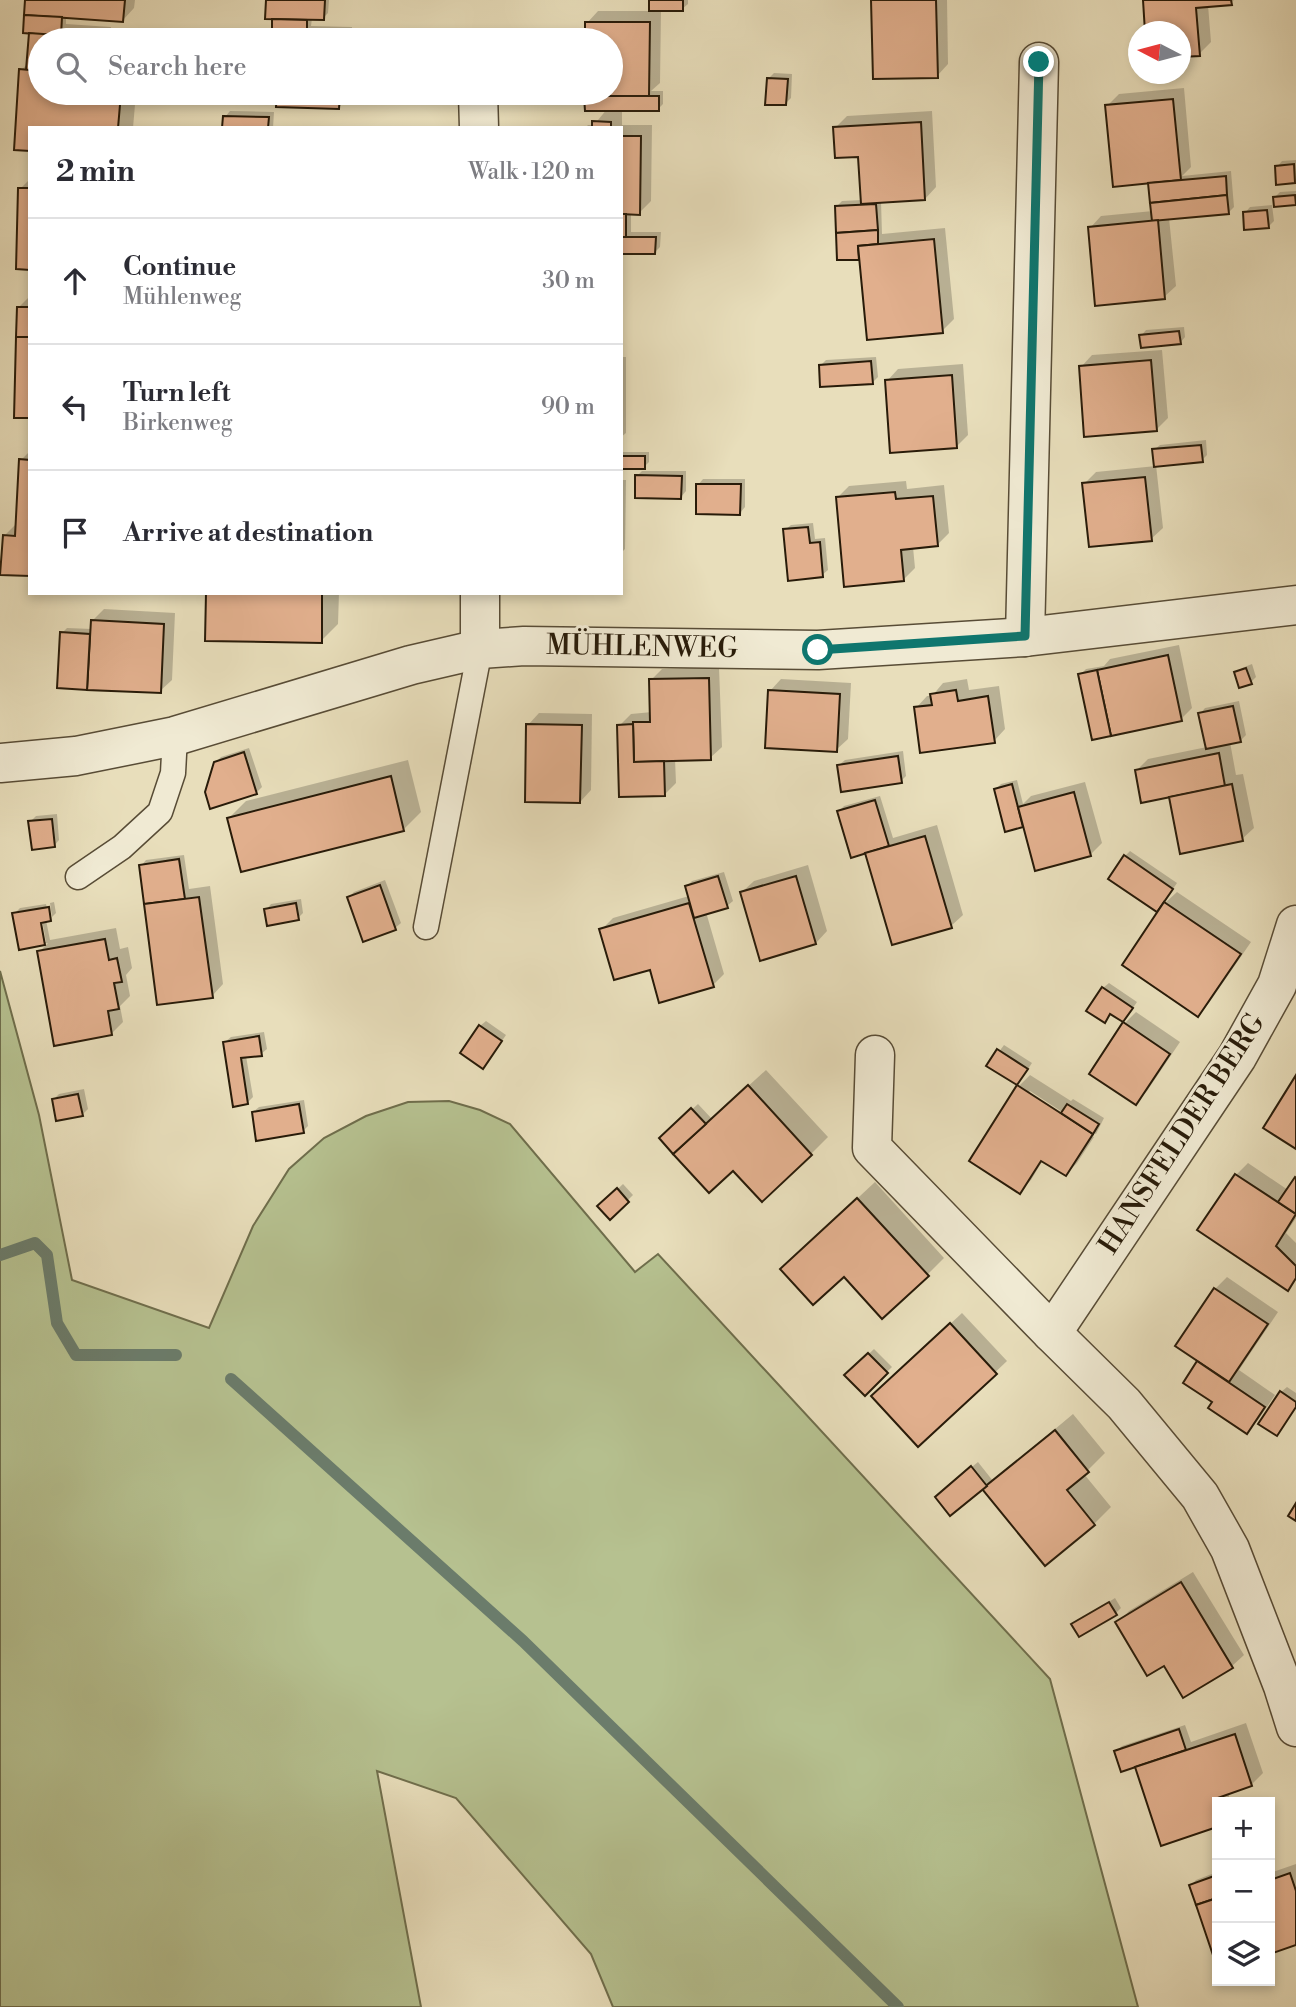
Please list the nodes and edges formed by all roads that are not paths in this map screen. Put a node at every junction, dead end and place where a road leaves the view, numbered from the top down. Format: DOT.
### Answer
graph roads {
  1 [pos="1039,62"];
  2 [pos="478,105"];
  3 [pos="479,126"];
  4 [pos="480,595"];
  5 [pos="1296,605"];
  6 [pos="1025,636"];
  7 [pos="480,649"];
  8 [pos="174,736"];
  9 [pos="0,763"];
  10 [pos="78,877"];
  11 [pos="1296,925"];
  12 [pos="426,927"];
  13 [pos="875,1055"];
  14 [pos="1052,1333"];
  15 [pos="1290,1684"];
  16 [pos="1296,1727"];
  1 -- 6 [label="street"];
  2 -- 3 [label="street"];
  4 -- 7 [label="street"];
  5 -- 6 [label="street, MÜHLENWEG"];
  6 -- 7 [label="street, MÜHLENWEG"];
  7 -- 8 [label="street, MÜHLENWEG"];
  7 -- 12 [label="lane"];
  8 -- 9 [label="street, MÜHLENWEG"];
  8 -- 10 [label="lane"];
  11 -- 14 [label="street, HANSFELDER BERG"];
  13 -- 14 [label="street"];
  14 -- 15 [label="street"];
  15 -- 16 [label="street"];
}
